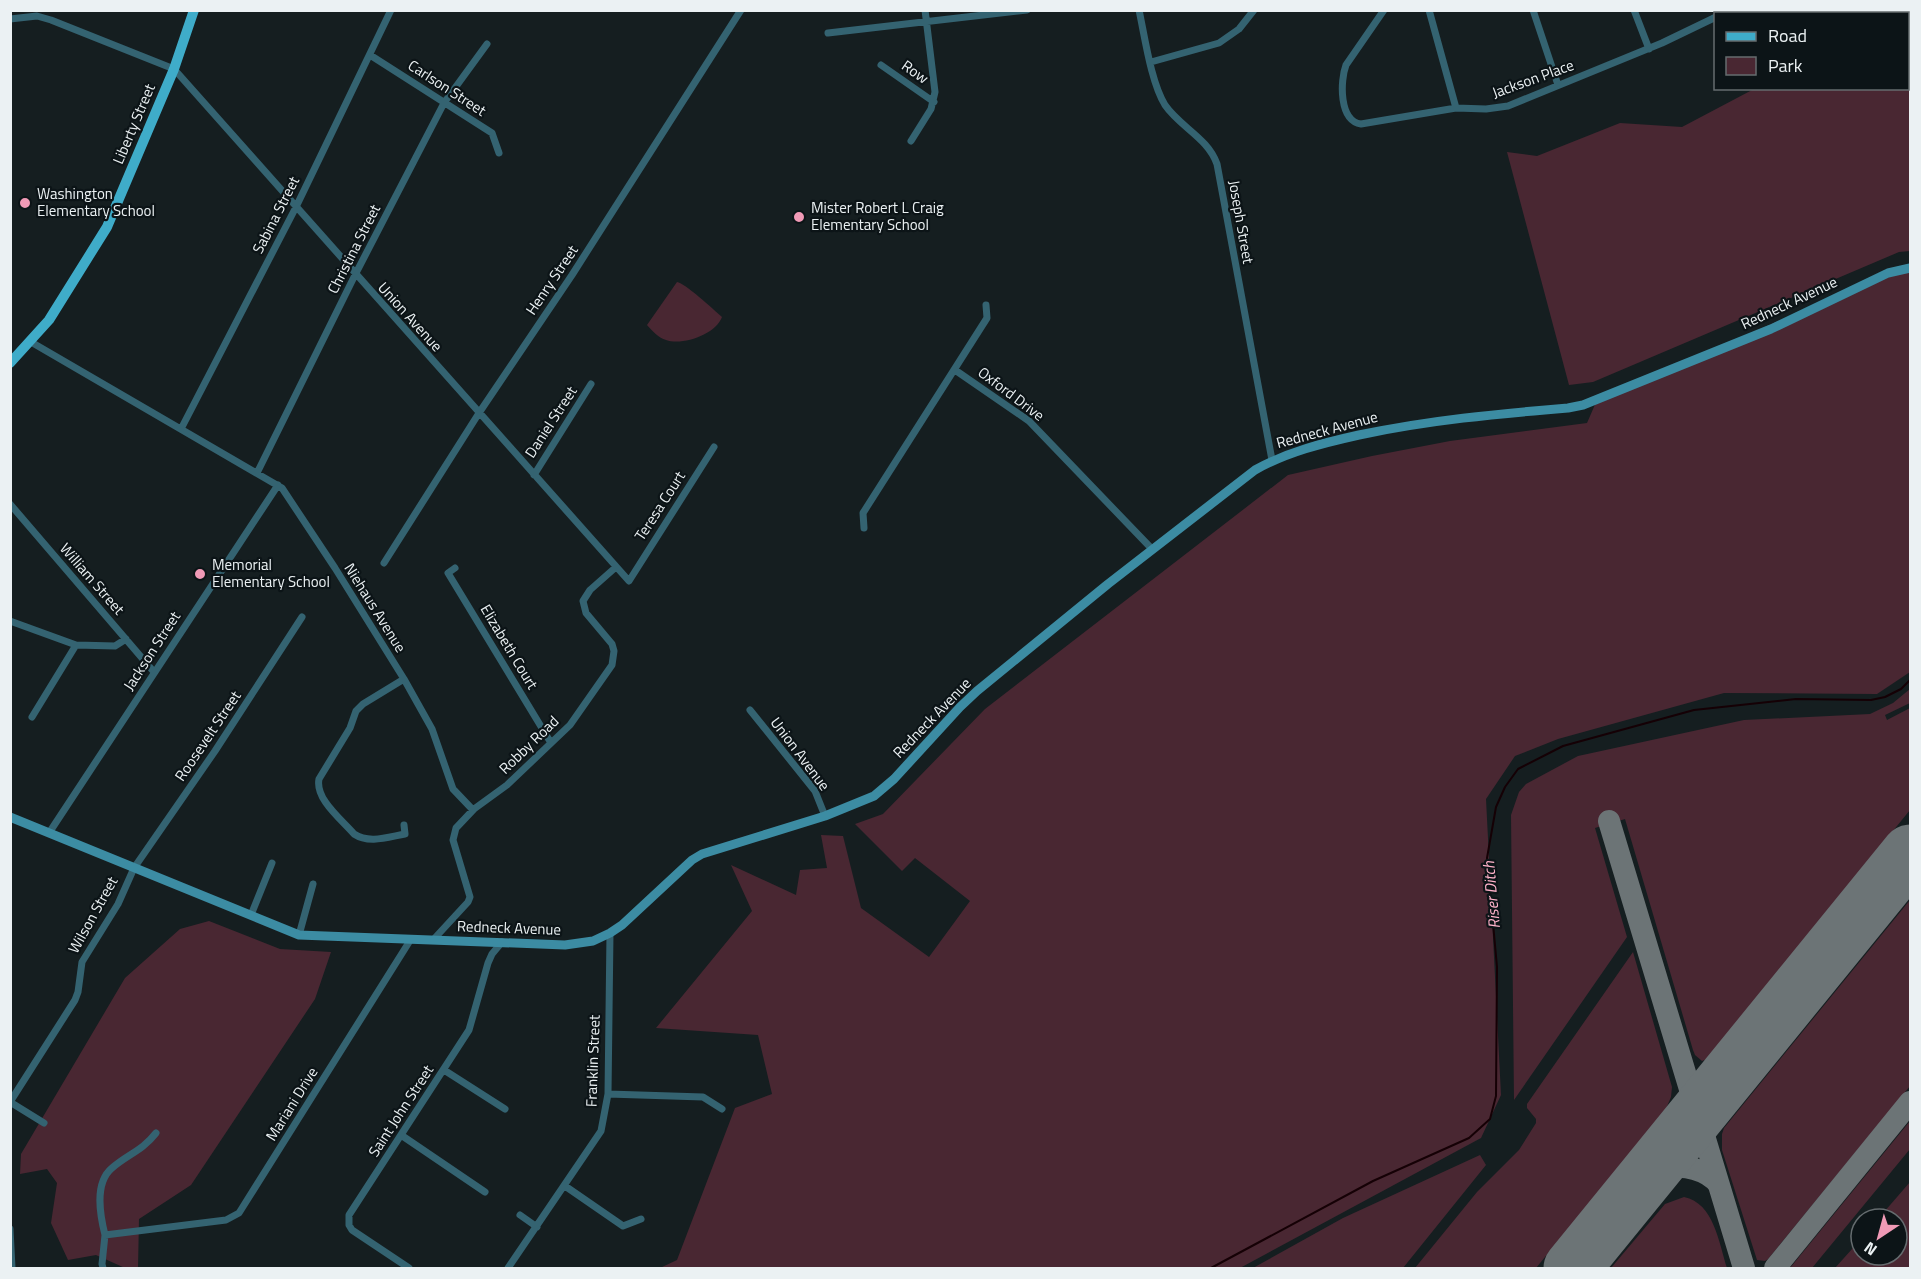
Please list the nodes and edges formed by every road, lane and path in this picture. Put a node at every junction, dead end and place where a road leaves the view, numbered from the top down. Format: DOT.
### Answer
graph roads {
  1 [pos="194,10"];
  2 [pos="391,10"];
  3 [pos="741,10"];
  4 [pos="925,10"];
  5 [pos="1027,10"];
  6 [pos="1139,10"];
  7 [pos="1254,10"];
  8 [pos="1384,10"];
  9 [pos="1429,10"];
  10 [pos="1533,10"];
  11 [pos="1634,10"];
  12 [pos="1714,18"];
  13 [pos="10,19"];
  14 [pos="927,22"];
  15 [pos="828,33"];
  16 [pos="487,44"];
  17 [pos="1648,49"];
  18 [pos="370,55"];
  19 [pos="1151,62"];
  20 [pos="881,65"];
  21 [pos="174,69"];
  22 [pos="1558,85"];
  23 [pos="934,102"];
  24 [pos="444,103"];
  25 [pos="1456,108"];
  26 [pos="911,141"];
  27 [pos="499,153"];
  28 [pos="296,207"];
  29 [pos="1911,268"];
  30 [pos="355,275"];
  31 [pos="986,305"];
  32 [pos="31,342"];
  33 [pos="10,363"];
  34 [pos="955,370"];
  35 [pos="591,384"];
  36 [pos="479,413"];
  37 [pos="181,429"];
  38 [pos="714,447"];
  39 [pos="1272,460"];
  40 [pos="257,473"];
  41 [pos="534,475"];
  42 [pos="278,485"];
  43 [pos="10,504"];
  44 [pos="864,528"];
  45 [pos="1152,549"];
  46 [pos="384,563"];
  47 [pos="616,567"];
  48 [pos="455,568"];
  49 [pos="629,581"];
  50 [pos="302,616"];
  51 [pos="10,621"];
  52 [pos="126,639"];
  53 [pos="76,645"];
  54 [pos="154,672"];
  55 [pos="404,679"];
  56 [pos="750,710"];
  57 [pos="32,717"];
  58 [pos="551,743"];
  59 [pos="473,810"];
  60 [pos="825,816"];
  61 [pos="10,817"];
  62 [pos="404,825"];
  63 [pos="49,833"];
  64 [pos="272,863"];
  65 [pos="134,868"];
  66 [pos="313,884"];
  67 [pos="251,915"];
  68 [pos="609,933"];
  69 [pos="299,935"];
  70 [pos="411,939"];
  71 [pos="433,940"];
  72 [pos="502,942"];
  73 [pos="444,1070"];
  74 [pos="608,1094"];
  75 [pos="11,1102"];
  76 [pos="505,1109"];
  77 [pos="722,1109"];
  78 [pos="44,1123"];
  79 [pos="156,1133"];
  80 [pos="401,1136"];
  81 [pos="565,1186"];
  82 [pos="485,1192"];
  83 [pos="520,1215"];
  84 [pos="641,1219"];
  85 [pos="537,1227"];
  86 [pos="10,1229"];
  87 [pos="105,1235"];
  88 [pos="12,1269"];
  89 [pos="103,1269"];
  90 [pos="409,1269"];
  91 [pos="508,1269"];
  1 -- 21 [label="main road, Liberty Street"];
  2 -- 18 [label="street, Sabina Street"];
  3 -- 36 [label="street, Henry Street"];
  4 -- 14 [label="street"];
  5 -- 14 [label="street"];
  6 -- 19 [label="street, Joseph Street"];
  7 -- 19 [label="street"];
  8 -- 25 [label="street, Jackson Place"];
  9 -- 25 [label="street"];
  10 -- 22 [label="street"];
  11 -- 17 [label="street"];
  12 -- 17 [label="street, Jackson Place"];
  13 -- 21 [label="street"];
  14 -- 15 [label="street"];
  14 -- 23 [label="street"];
  16 -- 24 [label="street, Christina Street"];
  17 -- 22 [label="street, Jackson Place"];
  18 -- 24 [label="street, Carlson Street"];
  18 -- 28 [label="street, Sabina Street"];
  19 -- 39 [label="street, Joseph Street"];
  20 -- 23 [label="street, Row"];
  21 -- 28 [label="street, Union Avenue"];
  21 -- 32 [label="main road, Liberty Street"];
  22 -- 25 [label="street, Jackson Place"];
  23 -- 26 [label="street"];
  24 -- 27 [label="street, Carlson Street"];
  24 -- 30 [label="street, Christina Street"];
  28 -- 30 [label="street, Union Avenue"];
  28 -- 37 [label="street, Sabina Street"];
  29 -- 39 [label="street, Redneck Avenue"];
  30 -- 36 [label="street, Union Avenue"];
  30 -- 40 [label="street, Christina Street"];
  31 -- 34 [label="street"];
  32 -- 33 [label="main road, Liberty Street"];
  32 -- 37 [label="street, Niehaus Avenue"];
  34 -- 44 [label="street, Oxford Drive"];
  34 -- 45 [label="street, Oxford Drive"];
  35 -- 41 [label="street, Daniel Street"];
  36 -- 41 [label="street, Union Avenue"];
  36 -- 46 [label="street, Henry Street"];
  37 -- 40 [label="street, Niehaus Avenue"];
  38 -- 49 [label="street, Teresa Court"];
  39 -- 45 [label="street, Redneck Avenue"];
  40 -- 42 [label="street, Niehaus Avenue"];
  41 -- 47 [label="street, Union Avenue"];
  42 -- 54 [label="street, Jackson Street"];
  42 -- 55 [label="street, Niehaus Avenue"];
  43 -- 52 [label="street, William Street"];
  45 -- 60 [label="street, Redneck Avenue"];
  47 -- 49 [label="street, Union Avenue"];
  47 -- 58 [label="street, Robby Road"];
  48 -- 58 [label="street, Elizabeth Court"];
  50 -- 65 [label="street, Roosevelt Street"];
  51 -- 53 [label="street"];
  52 -- 53 [label="street"];
  52 -- 54 [label="street, William Street"];
  53 -- 57 [label="street"];
  54 -- 63 [label="street, Jackson Street"];
  55 -- 59 [label="street, Niehaus Avenue"];
  55 -- 62 [label="street"];
  56 -- 60 [label="street, Union Avenue"];
  58 -- 59 [label="street, Robby Road"];
  59 -- 71 [label="street, Robby Road"];
  60 -- 68 [label="street, Redneck Avenue"];
  61 -- 63 [label="street, Redneck Avenue"];
  63 -- 65 [label="street, Redneck Avenue"];
  64 -- 67 [label="street"];
  65 -- 67 [label="street, Redneck Avenue"];
  65 -- 75 [label="street, Wilson Street"];
  66 -- 69 [label="street"];
  67 -- 69 [label="street, Redneck Avenue"];
  68 -- 72 [label="street, Redneck Avenue"];
  68 -- 74 [label="street, Franklin Street"];
  69 -- 70 [label="street, Redneck Avenue"];
  70 -- 71 [label="street, Redneck Avenue"];
  70 -- 87 [label="street, Mariani Drive"];
  71 -- 72 [label="street, Redneck Avenue"];
  72 -- 73 [label="street, Saint John Street"];
  73 -- 76 [label="street"];
  73 -- 80 [label="street, Saint John Street"];
  74 -- 77 [label="street"];
  74 -- 81 [label="street, Franklin Street"];
  75 -- 78 [label="street"];
  79 -- 87 [label="street"];
  80 -- 82 [label="street"];
  80 -- 90 [label="street, Saint John Street"];
  81 -- 84 [label="street"];
  81 -- 85 [label="street, Franklin Street"];
  83 -- 85 [label="street"];
  85 -- 91 [label="street, Franklin Street"];
  86 -- 88 [label="street"];
  87 -- 89 [label="street"];
}
